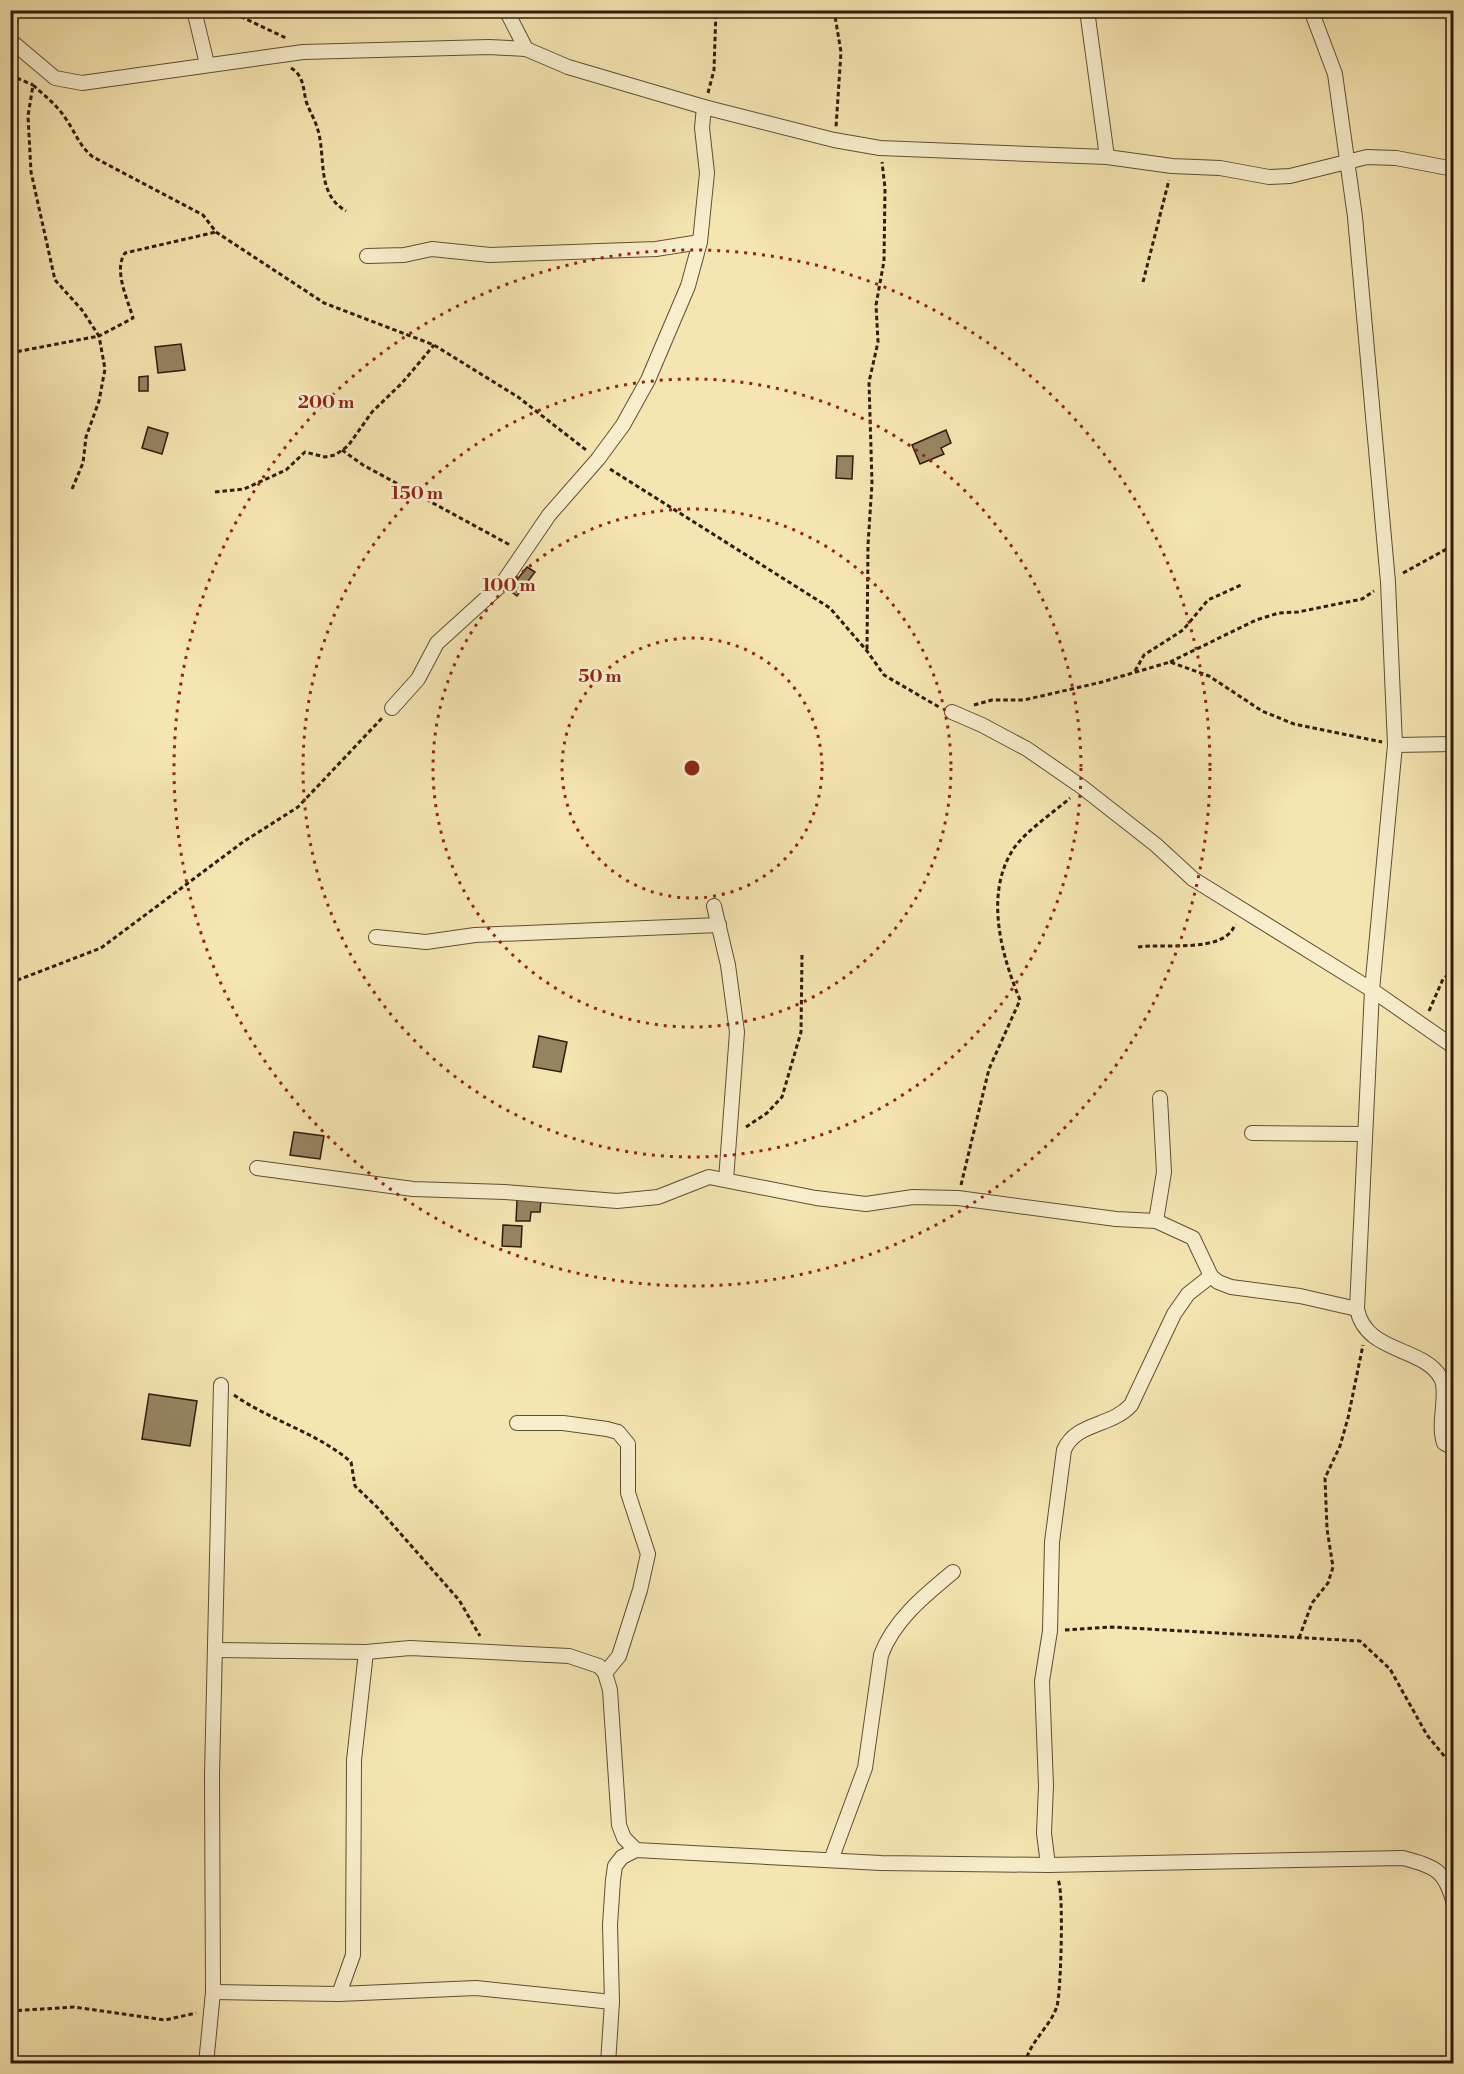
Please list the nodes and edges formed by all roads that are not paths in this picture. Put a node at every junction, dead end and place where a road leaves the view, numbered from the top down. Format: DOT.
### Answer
graph roads {
  1 [pos="194,10"];
  2 [pos="506,10"];
  3 [pos="1087,10"];
  4 [pos="1311,10"];
  5 [pos="10,40"];
  6 [pos="526,49"];
  7 [pos="207,64"];
  8 [pos="705,106"];
  9 [pos="1107,157"];
  10 [pos="1345,161"];
  11 [pos="1454,169"];
  12 [pos="700,242"];
  13 [pos="367,256"];
  14 [pos="392,708"];
  15 [pos="952,712"];
  16 [pos="1454,744"];
  17 [pos="1395,745"];
  18 [pos="714,906"];
  19 [pos="719,925"];
  20 [pos="376,937"];
  21 [pos="1371,990"];
  22 [pos="1454,1047"];
  23 [pos="1160,1098"];
  24 [pos="1251,1133"];
  25 [pos="1363,1134"];
  26 [pos="257,1168"];
  27 [pos="726,1180"];
  28 [pos="1156,1221"];
  29 [pos="1211,1276"];
  30 [pos="1357,1309"];
  31 [pos="221,1385"];
  32 [pos="517,1423"];
  33 [pos="1454,1448"];
  34 [pos="953,1572"];
  35 [pos="215,1650"];
  36 [pos="366,1652"];
  37 [pos="605,1673"];
  38 [pos="636,1850"];
  39 [pos="831,1860"];
  40 [pos="1048,1865"];
  41 [pos="1454,1904"];
  42 [pos="213,1992"];
  43 [pos="339,1994"];
  44 [pos="612,2002"];
  45 [pos="206,2064"];
  46 [pos="608,2064"];
  1 -- 7 [label="street"];
  2 -- 6 [label="street"];
  3 -- 9 [label="street"];
  4 -- 10 [label="street"];
  5 -- 7 [label="street"];
  6 -- 7 [label="street"];
  6 -- 8 [label="street"];
  8 -- 9 [label="street"];
  8 -- 12 [label="street"];
  9 -- 10 [label="street"];
  10 -- 11 [label="street"];
  10 -- 17 [label="street"];
  12 -- 13 [label="street"];
  12 -- 14 [label="street"];
  15 -- 21 [label="street"];
  16 -- 17 [label="street"];
  17 -- 21 [label="street"];
  18 -- 19 [label="street"];
  19 -- 20 [label="street"];
  19 -- 27 [label="street"];
  21 -- 22 [label="street"];
  21 -- 25 [label="street"];
  23 -- 28 [label="street"];
  24 -- 25 [label="street"];
  25 -- 30 [label="street"];
  26 -- 27 [label="street"];
  27 -- 28 [label="street"];
  28 -- 29 [label="street"];
  29 -- 30 [label="street"];
  29 -- 40 [label="street"];
  30 -- 33 [label="street"];
  31 -- 35 [label="street"];
  32 -- 37 [label="street"];
  34 -- 39 [label="street"];
  35 -- 36 [label="street"];
  35 -- 42 [label="street"];
  36 -- 37 [label="street"];
  36 -- 43 [label="street"];
  37 -- 38 [label="street"];
  38 -- 39 [label="street"];
  38 -- 44 [label="street"];
  39 -- 40 [label="street"];
  40 -- 41 [label="street"];
  42 -- 43 [label="street"];
  42 -- 45 [label="street"];
  43 -- 44 [label="street"];
  44 -- 46 [label="street"];
}
